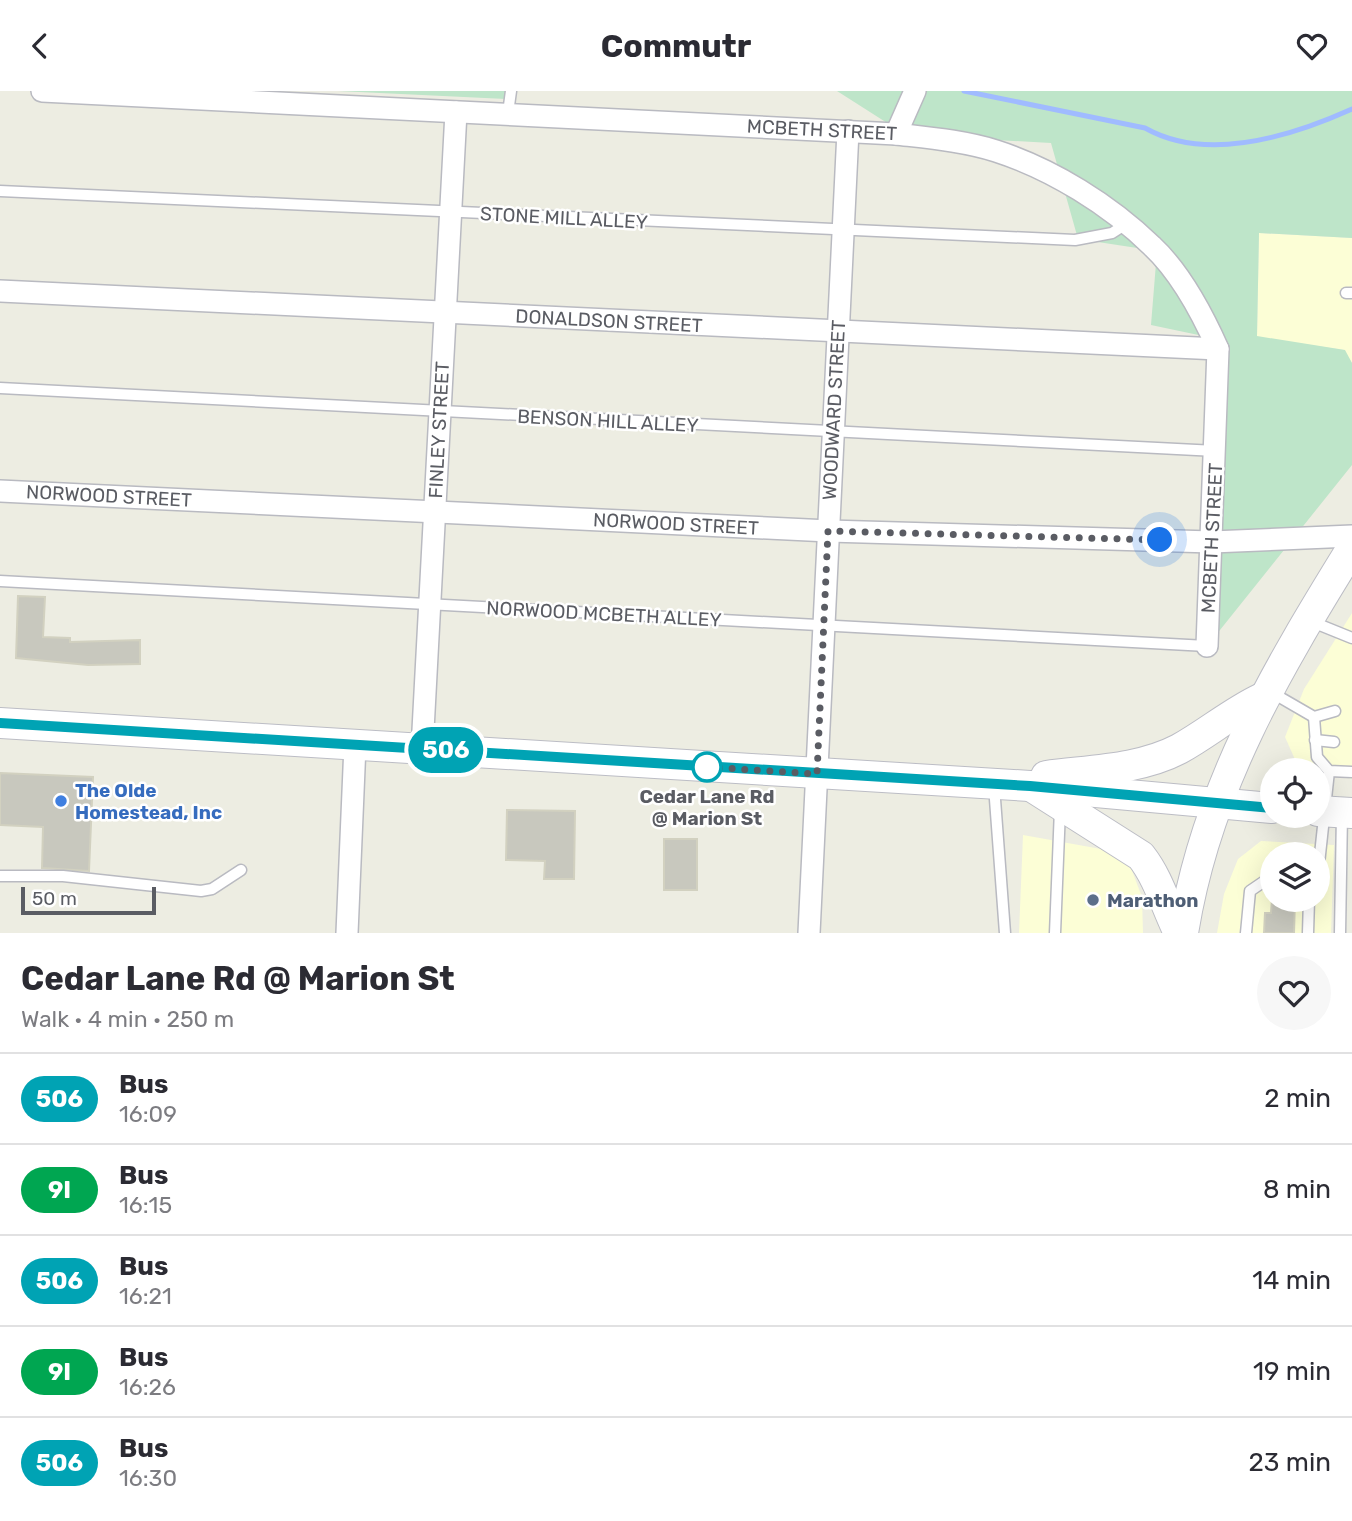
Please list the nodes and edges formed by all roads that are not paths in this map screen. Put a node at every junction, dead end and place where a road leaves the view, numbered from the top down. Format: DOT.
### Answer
graph roads {
  1 [pos="42,91"];
  2 [pos="511,91"];
  3 [pos="915,91"];
  4 [pos="456,112"];
  5 [pos="508,113"];
  6 [pos="848,131"];
  7 [pos="896,134"];
  8 [pos="0,191"];
  9 [pos="450,212"];
  10 [pos="1126,224"];
  11 [pos="843,231"];
  12 [pos="0,291"];
  13 [pos="445,314"];
  14 [pos="838,332"];
  15 [pos="1218,349"];
  16 [pos="0,388"];
  17 [pos="440,412"];
  18 [pos="833,433"];
  19 [pos="1216,451"];
  20 [pos="0,491"];
  21 [pos="434,513"];
  22 [pos="828,531"];
  23 [pos="1352,536"];
  24 [pos="1212,542"];
  25 [pos="1352,548"];
  26 [pos="0,581"];
  27 [pos="429,605"];
  28 [pos="1307,620"];
  29 [pos="824,626"];
  30 [pos="1352,638"];
  31 [pos="1207,646"];
  32 [pos="1264,694"];
  33 [pos="1335,712"];
  34 [pos="1314,717"];
  35 [pos="0,723"];
  36 [pos="1315,740"];
  37 [pos="1334,742"];
  38 [pos="355,745"];
  39 [pos="422,749"];
  40 [pos="1318,758"];
  41 [pos="1330,771"];
  42 [pos="1352,772"];
  43 [pos="817,774"];
  44 [pos="1330,779"];
  45 [pos="994,784"];
  46 [pos="1030,786"];
  47 [pos="1218,804"];
  48 [pos="1060,806"];
  49 [pos="1260,807"];
  50 [pos="1334,812"];
  51 [pos="1326,842"];
  52 [pos="241,870"];
  53 [pos="0,876"];
  54 [pos="1260,884"];
  55 [pos="1308,912"];
  56 [pos="347,933"];
  57 [pos="809,933"];
  58 [pos="1005,933"];
  59 [pos="1055,933"];
  60 [pos="1181,933"];
  61 [pos="1246,933"];
  62 [pos="1308,933"];
  63 [pos="1340,933"];
  1 -- 4 [label="street, MCBETH STREET"];
  2 -- 5 [label="lane"];
  3 -- 7 [label="street"];
  4 -- 5 [label="street, MCBETH STREET"];
  4 -- 9 [label="street, FINLEY STREET"];
  5 -- 6 [label="street, MCBETH STREET"];
  6 -- 7 [label="street, MCBETH STREET"];
  6 -- 11 [label="street, WOODWARD STREET"];
  7 -- 10 [label="street, MCBETH STREET"];
  8 -- 9 [label="lane, STONE MILL ALLEY"];
  9 -- 11 [label="lane, STONE MILL ALLEY"];
  9 -- 13 [label="street, FINLEY STREET"];
  10 -- 11 [label="lane, STONE MILL ALLEY"];
  10 -- 15 [label="street, MCBETH STREET"];
  11 -- 14 [label="street, WOODWARD STREET"];
  12 -- 13 [label="street, DONALDSON STREET"];
  13 -- 14 [label="street, DONALDSON STREET"];
  13 -- 17 [label="street, FINLEY STREET"];
  14 -- 15 [label="street, DONALDSON STREET"];
  14 -- 18 [label="street, WOODWARD STREET"];
  15 -- 19 [label="street, MCBETH STREET"];
  16 -- 17 [label="lane, BENSON HILL ALLEY"];
  17 -- 18 [label="lane, BENSON HILL ALLEY"];
  17 -- 21 [label="street, FINLEY STREET"];
  18 -- 19 [label="lane, BENSON HILL ALLEY"];
  18 -- 22 [label="street, WOODWARD STREET"];
  19 -- 24 [label="street, MCBETH STREET"];
  20 -- 21 [label="street, NORWOOD STREET"];
  21 -- 22 [label="street, NORWOOD STREET"];
  21 -- 27 [label="street, FINLEY STREET"];
  22 -- 24 [label="street, NORWOOD STREET"];
  22 -- 29 [label="street, WOODWARD STREET"];
  23 -- 24 [label="street, NORWOOD STREET"];
  24 -- 31 [label="street, MCBETH STREET"];
  25 -- 28 [label="main road"];
  26 -- 27 [label="lane, NORWOOD MCBETH ALLEY"];
  27 -- 29 [label="lane, NORWOOD MCBETH ALLEY"];
  27 -- 39 [label="street, FINLEY STREET"];
  28 -- 30 [label="lane"];
  28 -- 32 [label="main road"];
  29 -- 31 [label="lane, NORWOOD MCBETH ALLEY"];
  29 -- 43 [label="street, WOODWARD STREET"];
  32 -- 34 [label="lane"];
  32 -- 45 [label="main road"];
  32 -- 47 [label="main road"];
  33 -- 34 [label="lane"];
  34 -- 36 [label="lane"];
  35 -- 38 [label="main road"];
  36 -- 37 [label="lane"];
  36 -- 40 [label="lane"];
  38 -- 39 [label="main road"];
  38 -- 56 [label="street"];
  39 -- 43 [label="main road"];
  41 -- 42 [label="lane"];
  43 -- 45 [label="main road"];
  43 -- 57 [label="street, WOODWARD STREET"];
  44 -- 50 [label="lane"];
  45 -- 46 [label="main road"];
  45 -- 58 [label="lane"];
  46 -- 47 [label="main road"];
  46 -- 48 [label="main road"];
  47 -- 49 [label="main road"];
  47 -- 60 [label="main road"];
  48 -- 59 [label="lane"];
  48 -- 60 [label="main road"];
  50 -- 51 [label="lane"];
  50 -- 63 [label="lane"];
  52 -- 53 [label="lane"];
  54 -- 61 [label="lane"];
  55 -- 62 [label="lane"];
}
